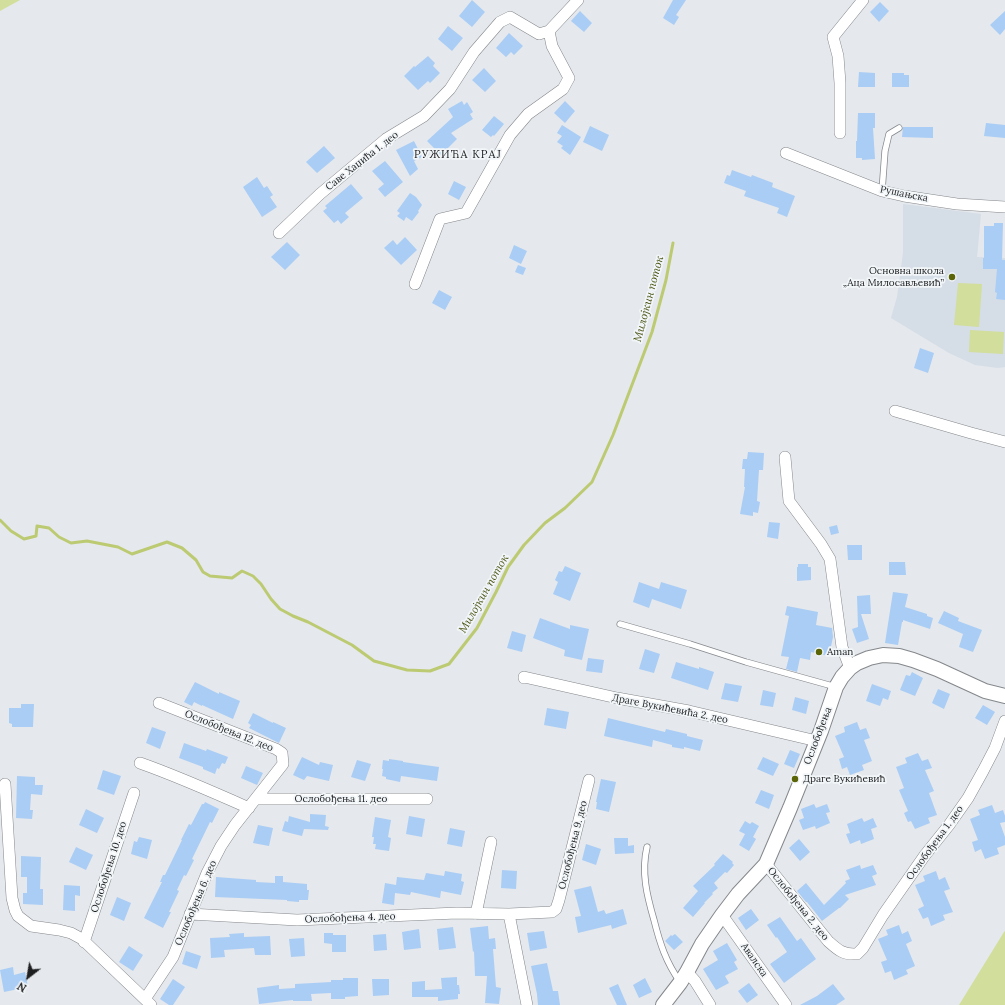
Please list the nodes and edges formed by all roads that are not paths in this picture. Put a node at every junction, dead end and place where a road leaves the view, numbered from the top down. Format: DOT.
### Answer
graph roads {
  1 [pos="578,0"];
  2 [pos="863,0"];
  3 [pos="549,31"];
  4 [pos="899,128"];
  5 [pos="840,133"];
  6 [pos="786,153"];
  7 [pos="882,191"];
  8 [pos="1005,206"];
  9 [pos="279,233"];
  10 [pos="415,284"];
  11 [pos="895,411"];
  12 [pos="1005,442"];
  13 [pos="785,457"];
  14 [pos="620,624"];
  15 [pos="850,668"];
  16 [pos="524,678"];
  17 [pos="836,687"];
  18 [pos="1005,696"];
  19 [pos="159,703"];
  20 [pos="1005,721"];
  21 [pos="817,741"];
  22 [pos="140,763"];
  23 [pos="589,780"];
  24 [pos="5,784"];
  25 [pos="134,793"];
  26 [pos="427,799"];
  27 [pos="252,804"];
  28 [pos="491,842"];
  29 [pos="646,847"];
  30 [pos="766,864"];
  31 [pos="556,909"];
  32 [pos="190,914"];
  33 [pos="476,914"];
  34 [pos="509,914"];
  35 [pos="722,915"];
  36 [pos="84,942"];
  37 [pos="850,955"];
  38 [pos="684,977"];
  39 [pos="148,1002"];
  40 [pos="527,1005"];
  41 [pos="663,1005"];
  42 [pos="710,1005"];
  43 [pos="786,1005"];
  1 -- 3 [label="street"];
  2 -- 5 [label="street"];
  3 -- 9 [label="street, Саве Хаџића 1. део"];
  3 -- 10 [label="street"];
  4 -- 7 [label="lane"];
  6 -- 7 [label="street, Рушањска"];
  7 -- 8 [label="street, Рушањска"];
  11 -- 12 [label="street"];
  13 -- 15 [label="street"];
  14 -- 17 [label="lane"];
  15 -- 17 [label="street, Ослобођења"];
  15 -- 18 [label="street, Ослобођења"];
  16 -- 21 [label="street, Драге Вукићевића 2. део"];
  17 -- 21 [label="street, Ослобођења"];
  19 -- 27 [label="street, Ослобођења 12. део"];
  20 -- 37 [label="street, Ослобођења 1. део"];
  21 -- 30 [label="street, Ослобођења"];
  22 -- 27 [label="street"];
  23 -- 31 [label="street, Ослобођења 9. део"];
  24 -- 36 [label="street"];
  25 -- 36 [label="street, Ослобођења 10. део"];
  26 -- 27 [label="street, Ослобођења 11. део"];
  27 -- 32 [label="street, Ослобођења 6. део"];
  28 -- 33 [label="street"];
  29 -- 38 [label="lane"];
  30 -- 35 [label="street, Ослобођења"];
  30 -- 37 [label="street, Ослобођења 2. део"];
  31 -- 34 [label="street, Ослобођења 4. део"];
  32 -- 33 [label="street, Ослобођења 4. део"];
  32 -- 39 [label="street, Ослобођења 6. део"];
  33 -- 34 [label="street, Ослобођења 4. део"];
  34 -- 40 [label="street"];
  35 -- 38 [label="street, Ослобођења"];
  35 -- 43 [label="street, Авалска"];
  36 -- 39 [label="street"];
  38 -- 41 [label="street, Ослобођења"];
  38 -- 42 [label="street"];
}
